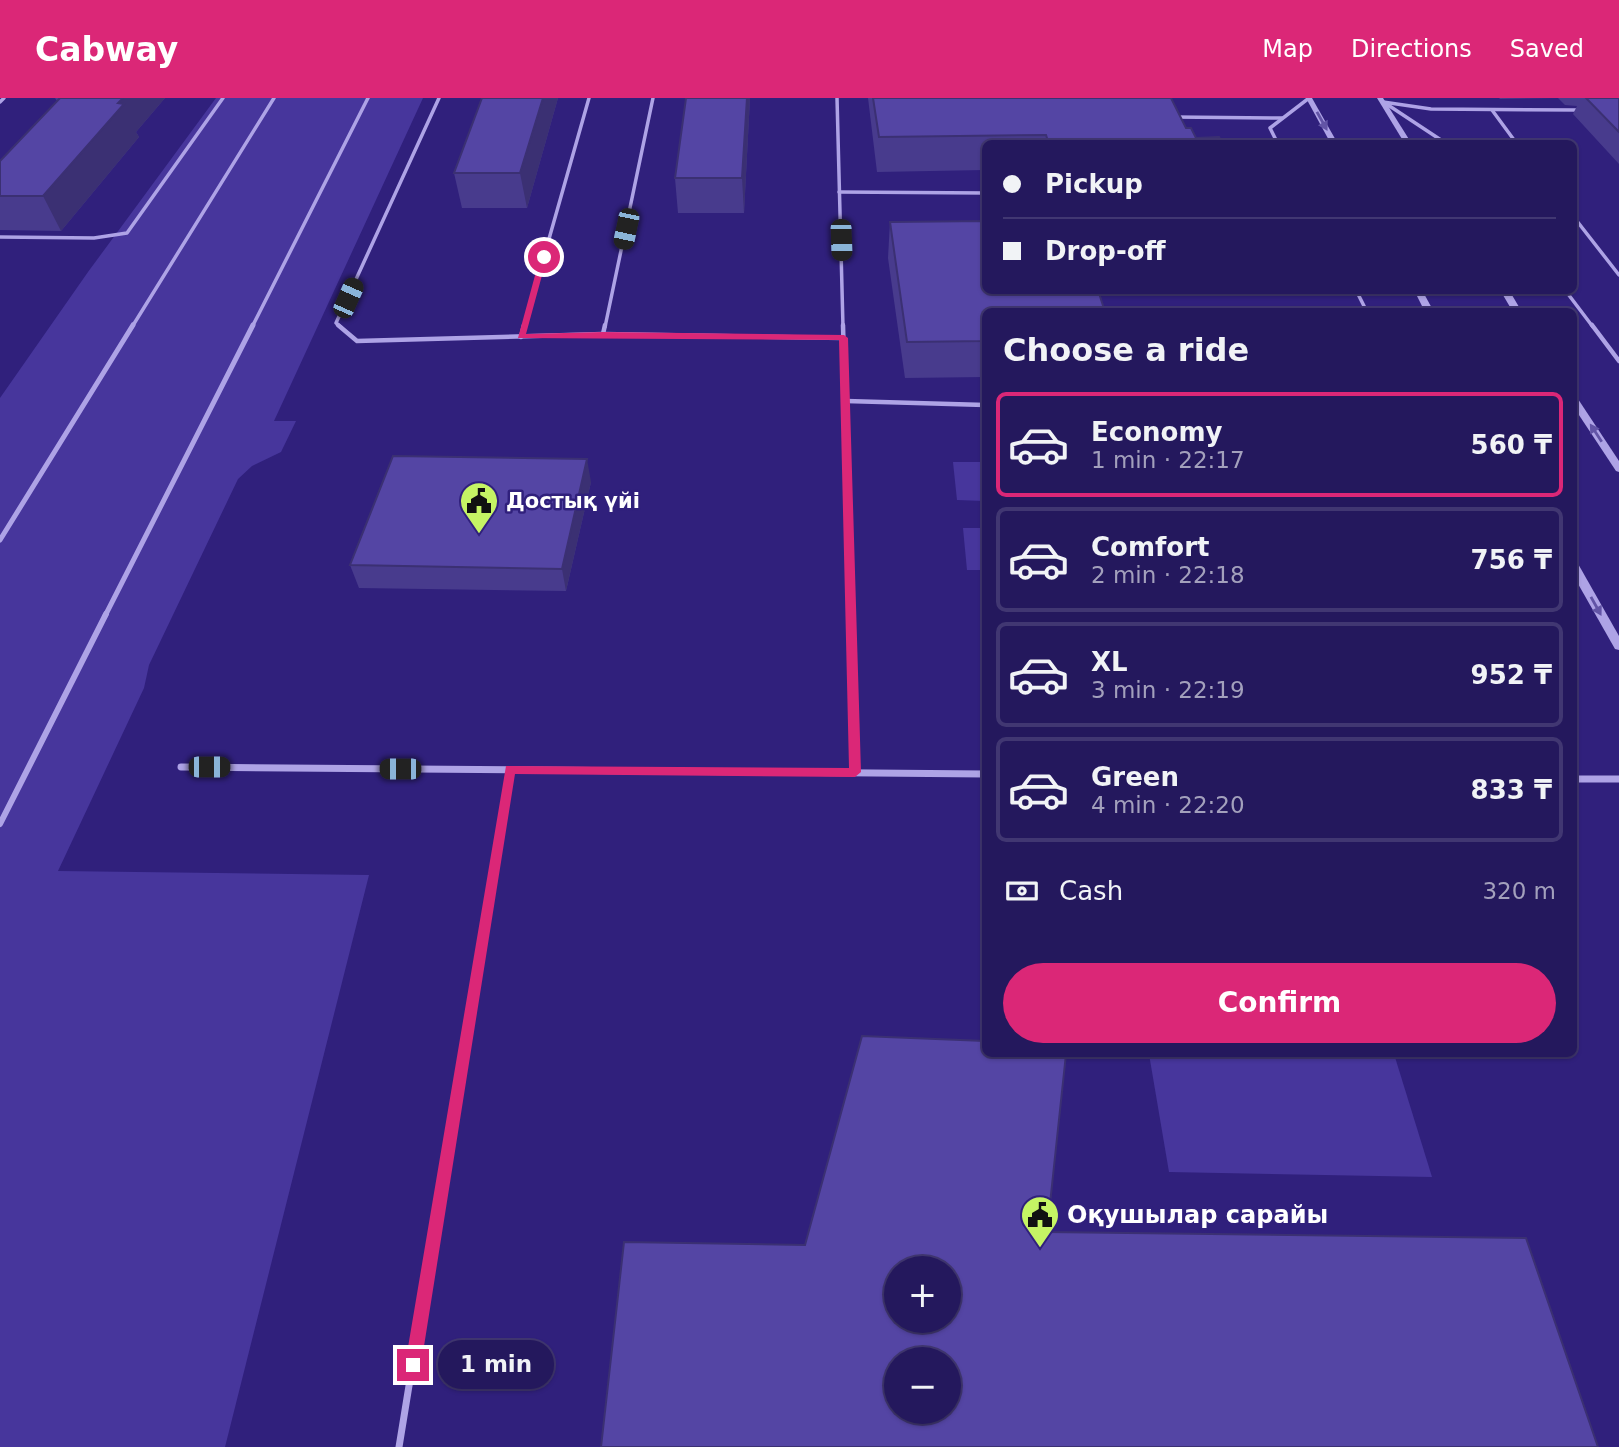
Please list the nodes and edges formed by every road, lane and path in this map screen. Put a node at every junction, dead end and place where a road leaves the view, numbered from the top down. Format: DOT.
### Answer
graph roads {
  1 [pos="4,98"];
  2 [pos="223,98"];
  3 [pos="274,98"];
  4 [pos="368,98"];
  5 [pos="439,98"];
  6 [pos="589,98"];
  7 [pos="653,98"];
  8 [pos="837,98"];
  9 [pos="1309,98"];
  10 [pos="1382,100"];
  11 [pos="0,102"];
  12 [pos="1492,110"];
  13 [pos="1581,110"];
  14 [pos="1171,117"];
  15 [pos="1282,118"];
  16 [pos="1276,140"];
  17 [pos="1333,140"];
  18 [pos="1407,140"];
  19 [pos="1441,140"];
  20 [pos="1514,140"];
  21 [pos="839,192"];
  22 [pos="982,192"];
  23 [pos="1577,221"];
  24 [pos="0,237"];
  25 [pos="1619,275"];
  26 [pos="1568,294"];
  27 [pos="603,334"];
  28 [pos="521,337"];
  29 [pos="844,338"];
  30 [pos="1619,360"];
  31 [pos="845,401"];
  32 [pos="1577,404"];
  33 [pos="982,405"];
  34 [pos="1619,469"];
  35 [pos="0,541"];
  36 [pos="1577,572"];
  37 [pos="1619,646"];
  38 [pos="181,766"];
  39 [pos="510,770"];
  40 [pos="855,772"];
  41 [pos="982,774"];
  42 [pos="1577,779"];
  43 [pos="1619,779"];
  44 [pos="0,824"];
  45 [pos="399,1447"];
  1 -- 11 [label="lane"];
  2 -- 24 [label="lane"];
  3 -- 35 [label="street"];
  4 -- 44 [label="street"];
  5 -- 28 [label="lane"];
  6 -- 28 [label="lane"];
  7 -- 27 [label="lane"];
  8 -- 21 [label="lane"];
  9 -- 15 [label="lane"];
  9 -- 17 [label="street, one-way"];
  10 -- 12 [label="lane"];
  10 -- 18 [label="street"];
  10 -- 19 [label="lane"];
  12 -- 13 [label="lane"];
  12 -- 20 [label="lane"];
  14 -- 15 [label="lane"];
  15 -- 16 [label="lane"];
  21 -- 22 [label="lane"];
  21 -- 29 [label="lane"];
  23 -- 25 [label="lane"];
  26 -- 30 [label="lane"];
  27 -- 28 [label="lane"];
  27 -- 29 [label="lane"];
  29 -- 31 [label="lane"];
  31 -- 33 [label="lane"];
  31 -- 40 [label="lane"];
  34 -- 32 [label="street, one-way"];
  36 -- 37 [label="street, one-way"];
  38 -- 39 [label="street"];
  39 -- 40 [label="street"];
  39 -- 45 [label="lane"];
  40 -- 41 [label="street"];
  42 -- 43 [label="street"];
}
